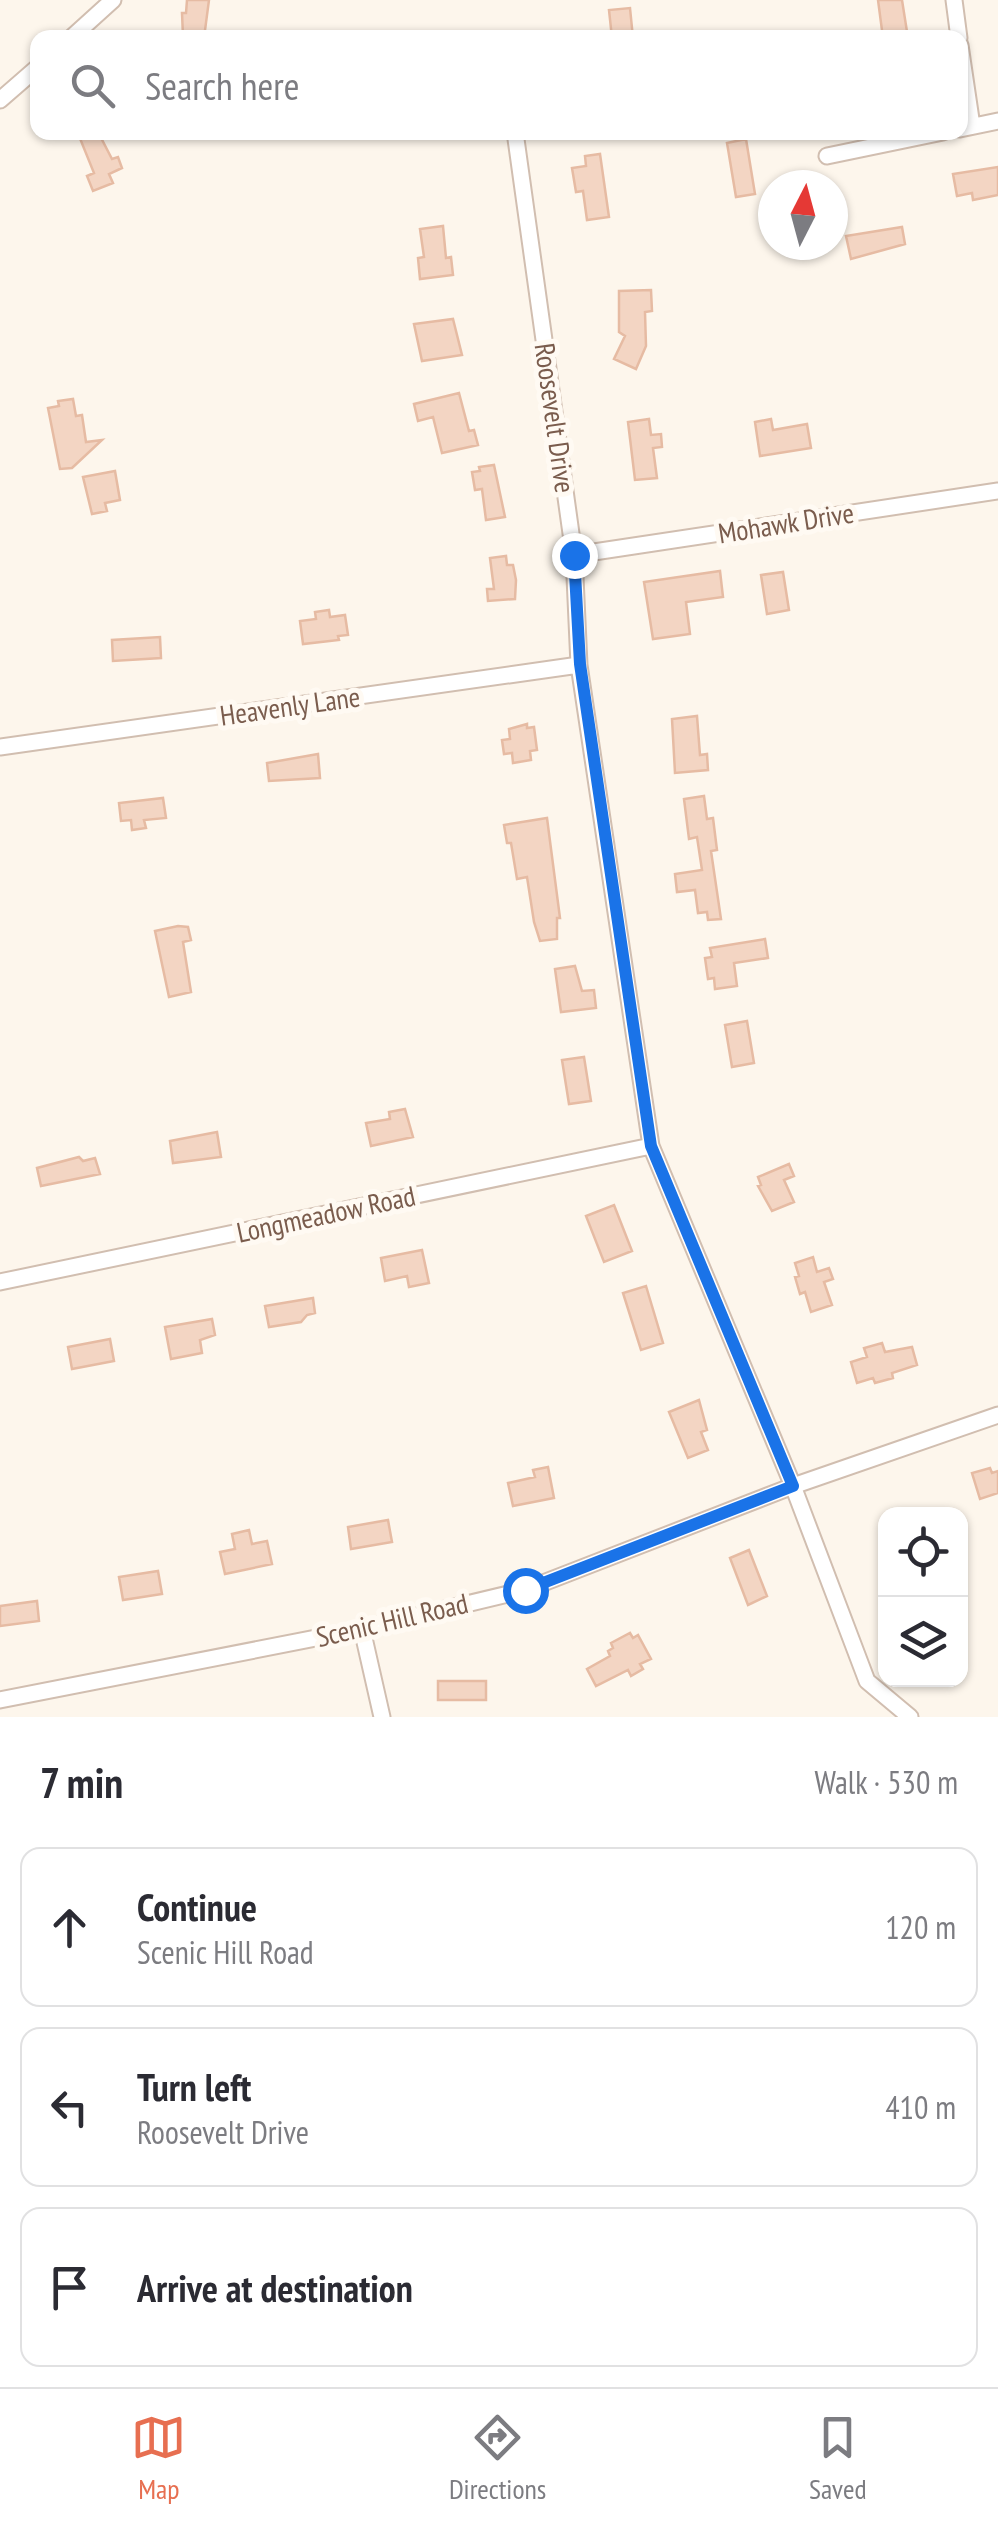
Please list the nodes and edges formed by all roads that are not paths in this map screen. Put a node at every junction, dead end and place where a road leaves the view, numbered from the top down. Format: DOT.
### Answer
graph roads {
  1 [pos="113,0"];
  2 [pos="954,0"];
  3 [pos="80,30"];
  4 [pos="959,30"];
  5 [pos="30,74"];
  6 [pos="0,100"];
  7 [pos="998,121"];
  8 [pos="968,128"];
  9 [pos="517,140"];
  10 [pos="904,140"];
  11 [pos="827,156"];
  12 [pos="998,491"];
  13 [pos="574,555"];
  14 [pos="580,664"];
  15 [pos="0,748"];
  16 [pos="651,1146"];
  17 [pos="0,1282"];
  18 [pos="998,1415"];
  19 [pos="793,1486"];
  20 [pos="362,1629"];
  21 [pos="0,1700"];
  22 [pos="382,1717"];
  23 [pos="910,1717"];
  1 -- 3 [label="street"];
  2 -- 4 [label="street"];
  5 -- 6 [label="street"];
  7 -- 8 [label="street"];
  9 -- 13 [label="street, Roosevelt Drive"];
  10 -- 11 [label="street"];
  12 -- 13 [label="street, Mohawk Drive"];
  13 -- 14 [label="street, Roosevelt Drive"];
  14 -- 15 [label="street, Heavenly Lane"];
  14 -- 16 [label="street, Roosevelt Drive"];
  16 -- 17 [label="street, Longmeadow Road"];
  16 -- 19 [label="street, Roosevelt Drive"];
  18 -- 19 [label="street, Scenic Hill Road"];
  19 -- 20 [label="street, Scenic Hill Road"];
  19 -- 23 [label="street, Roosevelt Drive"];
  20 -- 21 [label="street, Scenic Hill Road"];
  20 -- 22 [label="street"];
}
